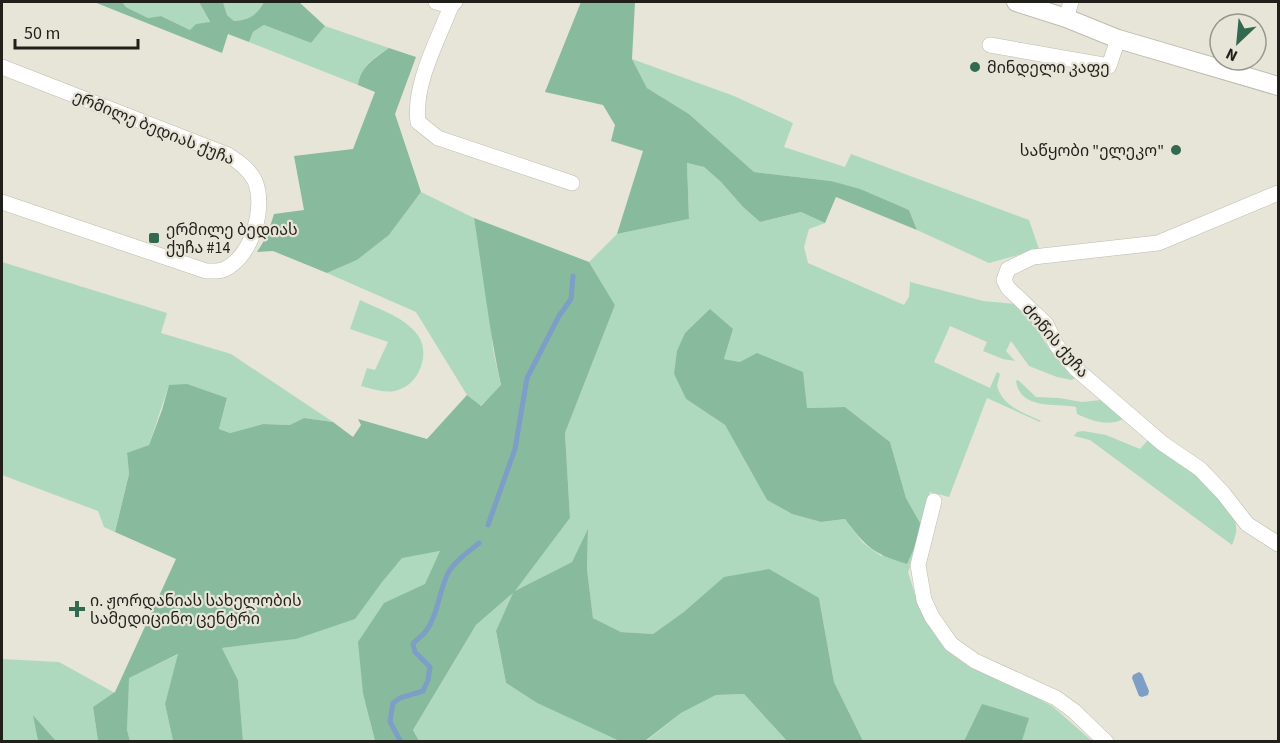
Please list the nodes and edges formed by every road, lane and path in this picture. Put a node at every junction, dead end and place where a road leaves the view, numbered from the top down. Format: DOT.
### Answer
graph roads {
  1 [pos="1016,2"];
  2 [pos="448,3"];
  3 [pos="1068,10"];
  4 [pos="1118,39"];
  5 [pos="990,45"];
  6 [pos="2,67"];
  7 [pos="1278,86"];
  8 [pos="572,183"];
  9 [pos="1278,193"];
  10 [pos="2,202"];
  11 [pos="934,501"];
  12 [pos="1278,544"];
  13 [pos="1106,741"];
  1 -- 3 [label="street"];
  2 -- 8 [label="street"];
  3 -- 4 [label="street"];
  4 -- 5 [label="street"];
  4 -- 7 [label="street"];
  6 -- 10 [label="street, ერმილე ბედიას ქუჩა"];
  9 -- 12 [label="street, ძოწის ქუჩა"];
  11 -- 13 [label="street"];
}
